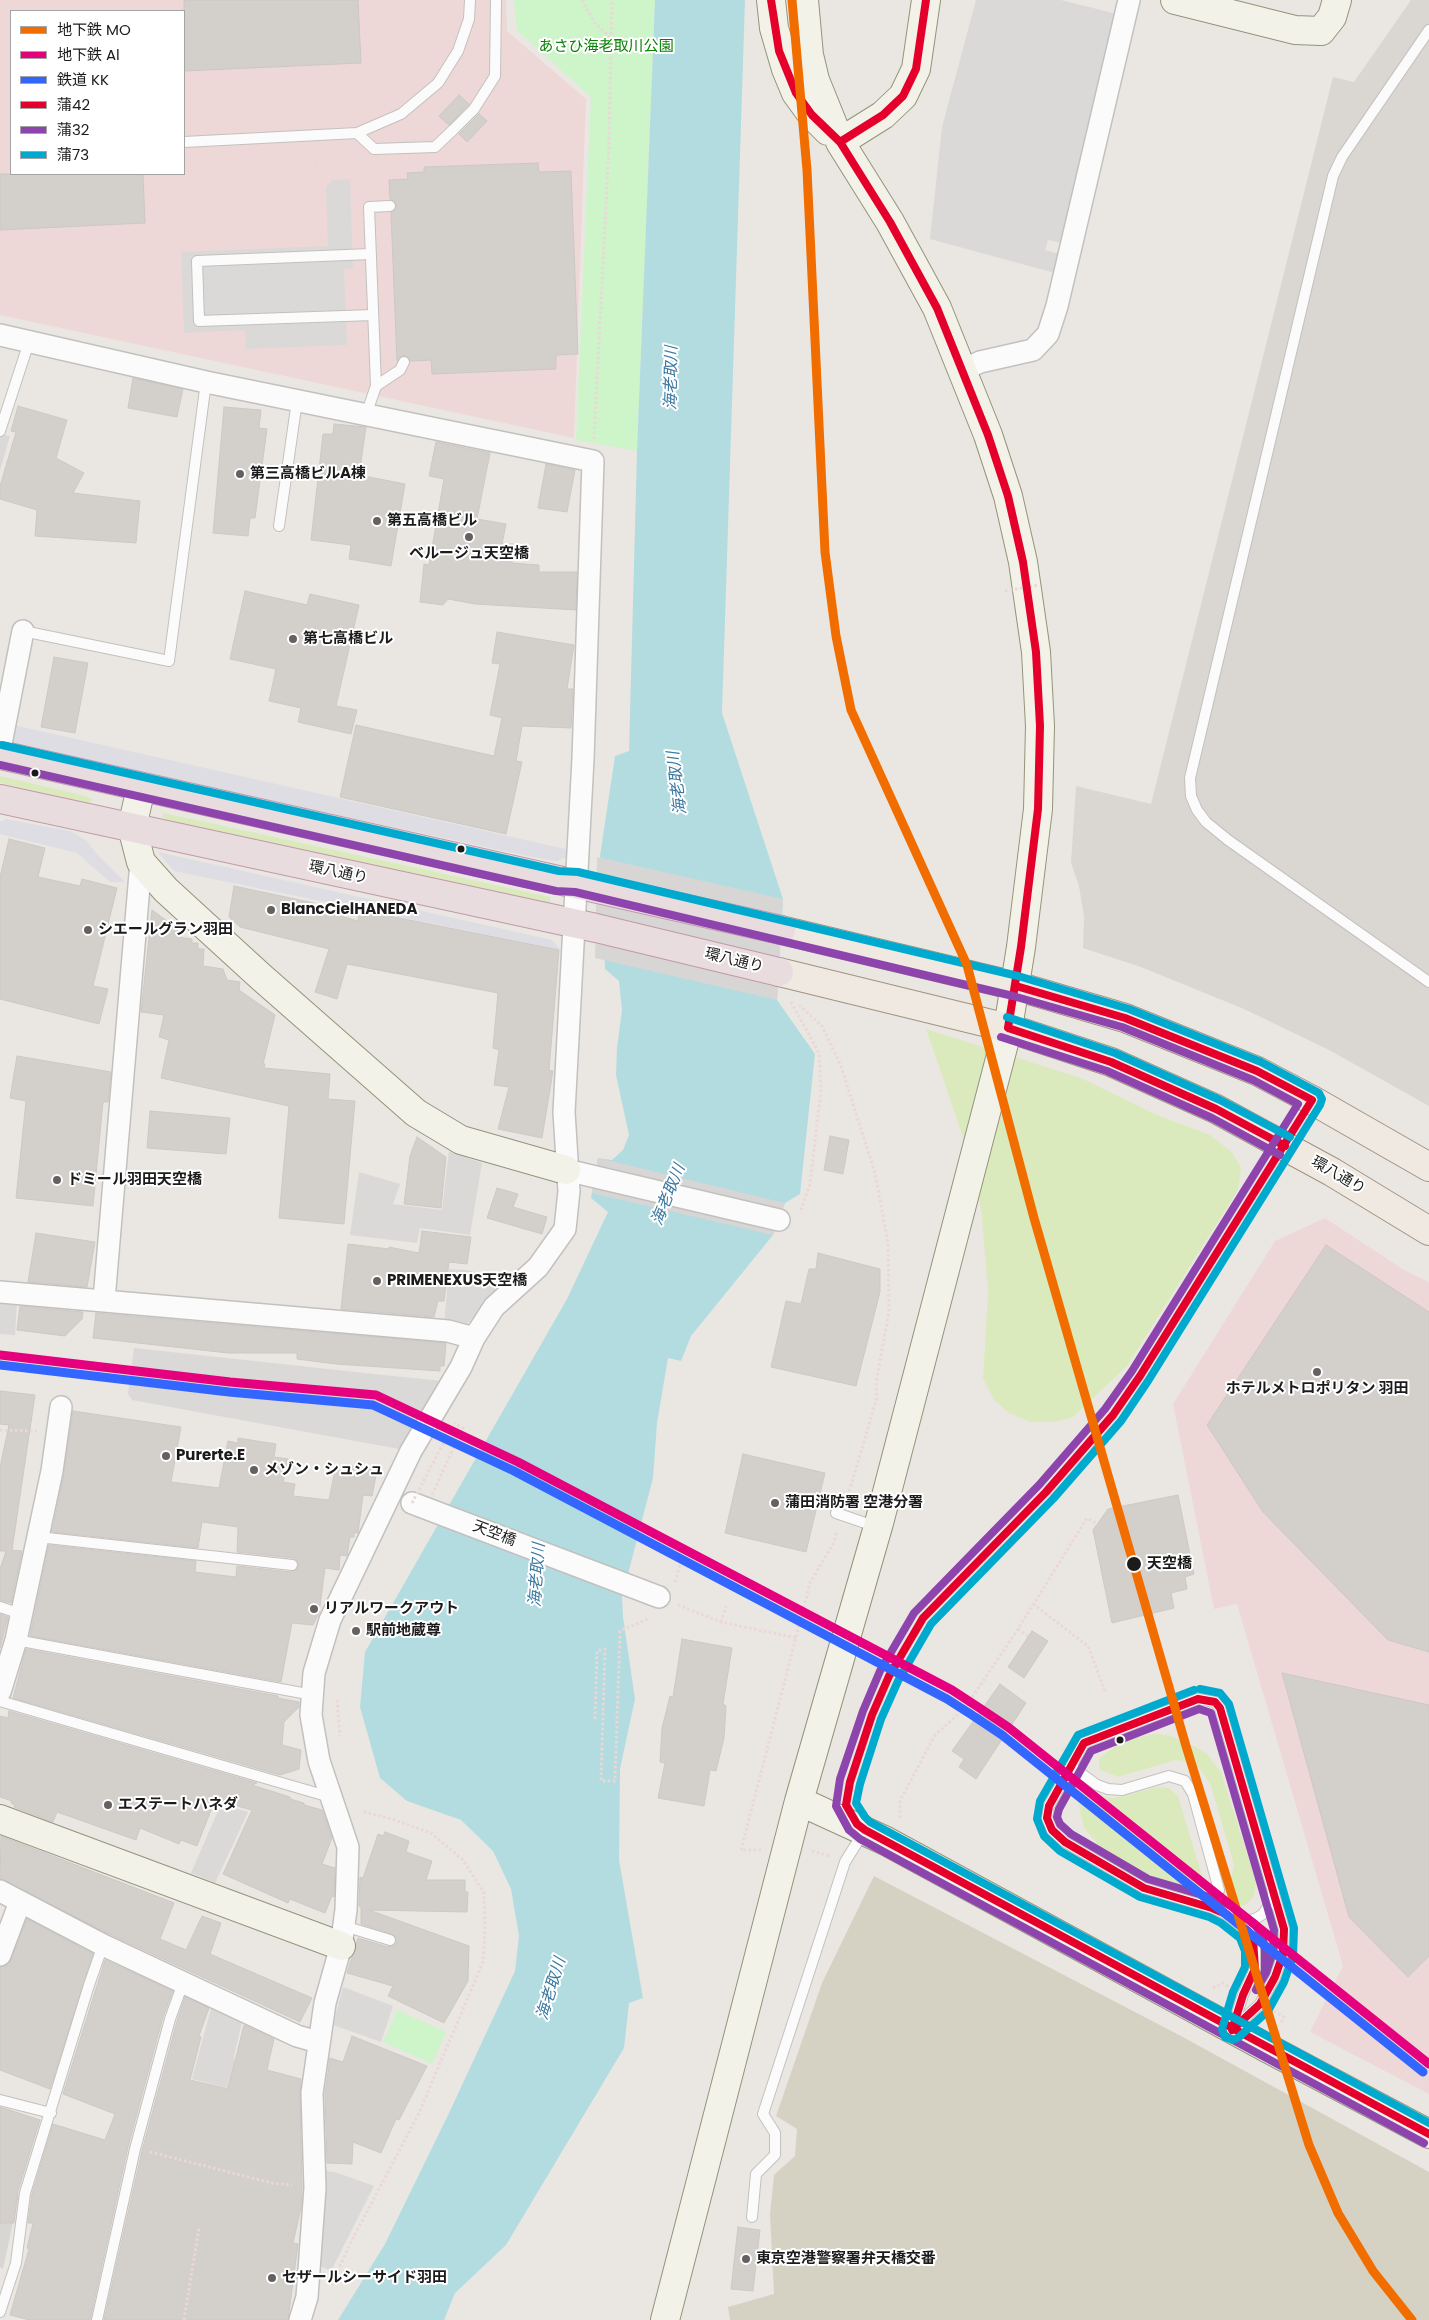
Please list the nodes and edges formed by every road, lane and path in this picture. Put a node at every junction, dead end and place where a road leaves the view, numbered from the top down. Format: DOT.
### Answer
graph roads {
  1 [pos="470,0"];
  2 [pos="496,0"];
  3 [pos="582,0"];
  4 [pos="612,0"];
  5 [pos="771,0"];
  6 [pos="804,0"];
  7 [pos="926,0"];
  8 [pos="1129,0"];
  9 [pos="1175,0"];
  10 [pos="1337,0"];
  11 [pos="1429,30"];
  12 [pos="610,37"];
  13 [pos="357,133"];
  14 [pos="319,135"];
  15 [pos="185,142"];
  16 [pos="840,142"];
  17 [pos="390,206"];
  18 [pos="371,254"];
  19 [pos="0,281"];
  20 [pos="373,315"];
  21 [pos="0,336"];
  22 [pos="29,342"];
  23 [pos="404,362"];
  24 [pos="963,370"];
  25 [pos="206,382"];
  26 [pos="376,386"];
  27 [pos="297,400"];
  28 [pos="366,415"];
  29 [pos="0,431"];
  30 [pos="594,441"];
  31 [pos="279,526"];
  32 [pos="1039,585"];
  33 [pos="1005,591"];
  34 [pos="23,632"];
  35 [pos="0,749"];
  36 [pos="0,755"];
  37 [pos="141,788"];
  38 [pos="0,799"];
  39 [pos="132,827"];
  40 [pos="141,862"];
  41 [pos="586,885"];
  42 [pos="585,925"];
  43 [pos="781,930"];
  44 [pos="779,972"];
  45 [pos="1429,982"];
  46 [pos="1016,986"];
  47 [pos="1008,1028"];
  48 [pos="1429,1167"];
  49 [pos="566,1170"];
  50 [pos="779,1220"];
  51 [pos="1429,1231"];
  52 [pos="0,1292"];
  53 [pos="104,1300"];
  54 [pos="474,1338"];
  55 [pos="61,1407"];
  56 [pos="463,1428"];
  57 [pos="0,1430"];
  58 [pos="57,1434"];
  59 [pos="454,1447"];
  60 [pos="422,1500"];
  61 [pos="839,1514"];
  62 [pos="1097,1524"];
  63 [pos="878,1528"];
  64 [pos="38,1537"];
  65 [pos="292,1565"];
  66 [pos="659,1597"];
  67 [pos="1033,1604"];
  68 [pos="726,1606"];
  69 [pos="0,1607"];
  70 [pos="21,1614"];
  71 [pos="651,1618"];
  72 [pos="721,1622"];
  73 [pos="1018,1629"];
  74 [pos="1028,1636"];
  75 [pos="797,1638"];
  76 [pos="16,1640"];
  77 [pos="1105,1691"];
  78 [pos="0,1692"];
  79 [pos="336,1692"];
  80 [pos="313,1695"];
  81 [pos="0,1701"];
  82 [pos="595,1719"];
  83 [pos="340,1739"];
  84 [pos="1071,1766"];
  85 [pos="331,1797"];
  86 [pos="799,1802"];
  87 [pos="358,1803"];
  88 [pos="900,1818"];
  89 [pos="0,1819"];
  90 [pos="864,1830"];
  91 [pos="770,1850"];
  92 [pos="809,1851"];
  93 [pos="845,1862"];
  94 [pos="0,1891"];
  95 [pos="1274,1892"];
  96 [pos="20,1902"];
  97 [pos="1212,1908"];
  98 [pos="1237,1922"];
  99 [pos="342,1936"];
  100 [pos="390,1940"];
  101 [pos="103,1945"];
  102 [pos="0,1955"];
  103 [pos="183,1983"];
  104 [pos="1230,1987"];
  105 [pos="1209,1988"];
  106 [pos="1270,2009"];
  107 [pos="1287,2029"];
  108 [pos="1232,2030"];
  109 [pos="318,2042"];
  110 [pos="0,2100"];
  111 [pos="51,2113"];
  112 [pos="1429,2134"];
  113 [pos="135,2149"];
  114 [pos="297,2185"];
  115 [pos="752,2217"];
  116 [pos="199,2228"];
  117 [pos="328,2293"];
  118 [pos="0,2312"];
  119 [pos="97,2320"];
  120 [pos="184,2320"];
  121 [pos="300,2320"];
  122 [pos="665,2320"];
  1 -- 13 [label="lane"];
  2 -- 13 [label="lane"];
  3 -- 12 [label="path"];
  4 -- 12 [label="path"];
  5 -- 16 [label="street"];
  6 -- 16 [label="street"];
  7 -- 16 [label="street"];
  8 -- 24 [label="street"];
  9 -- 10 [label="street"];
  11 -- 45 [label="lane"];
  12 -- 30 [label="path"];
  13 -- 14 [label="lane"];
  14 -- 15 [label="lane"];
  14 -- 19 [label="path"];
  16 -- 24 [label="street"];
  17 -- 18 [label="lane"];
  18 -- 20 [label="lane"];
  18 -- 20 [label="lane"];
  20 -- 26 [label="lane"];
  21 -- 22 [label="street"];
  22 -- 25 [label="street"];
  22 -- 29 [label="lane"];
  23 -- 26 [label="lane"];
  24 -- 46 [label="street"];
  25 -- 27 [label="street"];
  25 -- 34 [label="lane"];
  26 -- 28 [label="lane"];
  27 -- 28 [label="street"];
  27 -- 31 [label="lane"];
  28 -- 41 [label="street"];
  32 -- 33 [label="path, bridge"];
  34 -- 35 [label="street"];
  36 -- 37 [label="highway"];
  37 -- 39 [label="street"];
  37 -- 41 [label="highway"];
  38 -- 39 [label="highway, 環八通り"];
  39 -- 40 [label="street"];
  39 -- 42 [label="highway, 環八通り"];
  40 -- 49 [label="street"];
  40 -- 53 [label="street"];
  41 -- 42 [label="street"];
  41 -- 43 [label="highway"];
  42 -- 44 [label="highway, 環八通り"];
  42 -- 49 [label="street"];
  43 -- 46 [label="main road"];
  44 -- 47 [label="main road, 環八通り"];
  46 -- 47 [label="street"];
  46 -- 48 [label="main road"];
  47 -- 51 [label="main road, 環八通り"];
  47 -- 63 [label="street"];
  49 -- 50 [label="street"];
  49 -- 54 [label="street"];
  50 -- 61 [label="path"];
  52 -- 53 [label="street"];
  53 -- 54 [label="street"];
  54 -- 80 [label="street"];
  55 -- 58 [label="street"];
  56 -- 59 [label="path"];
  57 -- 58 [label="path"];
  58 -- 64 [label="street"];
  59 -- 60 [label="path, bridge"];
  59 -- 60 [label="path, bridge"];
  60 -- 66 [label="street, 天空橋"];
  61 -- 63 [label="lane"];
  61 -- 75 [label="path"];
  62 -- 67 [label="path"];
  63 -- 86 [label="street"];
  64 -- 65 [label="lane"];
  64 -- 70 [label="street"];
  66 -- 72 [label="path"];
  67 -- 73 [label="path"];
  67 -- 77 [label="path"];
  68 -- 72 [label="path"];
  69 -- 70 [label="lane"];
  70 -- 76 [label="street"];
  71 -- 82 [label="path"];
  72 -- 75 [label="path"];
  73 -- 74 [label="path"];
  73 -- 88 [label="path"];
  75 -- 91 [label="path"];
  76 -- 78 [label="street"];
  76 -- 80 [label="lane"];
  79 -- 83 [label="path"];
  80 -- 85 [label="street"];
  81 -- 85 [label="lane"];
  84 -- 95 [label="lane"];
  84 -- 97 [label="lane"];
  84 -- 97 [label="lane"];
  85 -- 99 [label="street"];
  86 -- 90 [label="street"];
  86 -- 122 [label="street"];
  87 -- 117 [label="path"];
  89 -- 99 [label="street"];
  90 -- 93 [label="lane"];
  90 -- 108 [label="street"];
  92 -- 93 [label="path"];
  93 -- 115 [label="lane"];
  94 -- 96 [label="street"];
  95 -- 98 [label="lane"];
  95 -- 108 [label="lane"];
  96 -- 101 [label="street"];
  96 -- 102 [label="street"];
  97 -- 98 [label="lane"];
  98 -- 108 [label="lane"];
  99 -- 100 [label="lane"];
  99 -- 109 [label="street"];
  101 -- 103 [label="street"];
  101 -- 111 [label="lane"];
  103 -- 109 [label="street"];
  103 -- 113 [label="lane"];
  104 -- 105 [label="path"];
  106 -- 107 [label="path"];
  108 -- 112 [label="street"];
  109 -- 121 [label="street"];
  110 -- 111 [label="lane"];
  111 -- 118 [label="lane"];
  113 -- 114 [label="path"];
  113 -- 119 [label="lane"];
  116 -- 120 [label="path"];
}
